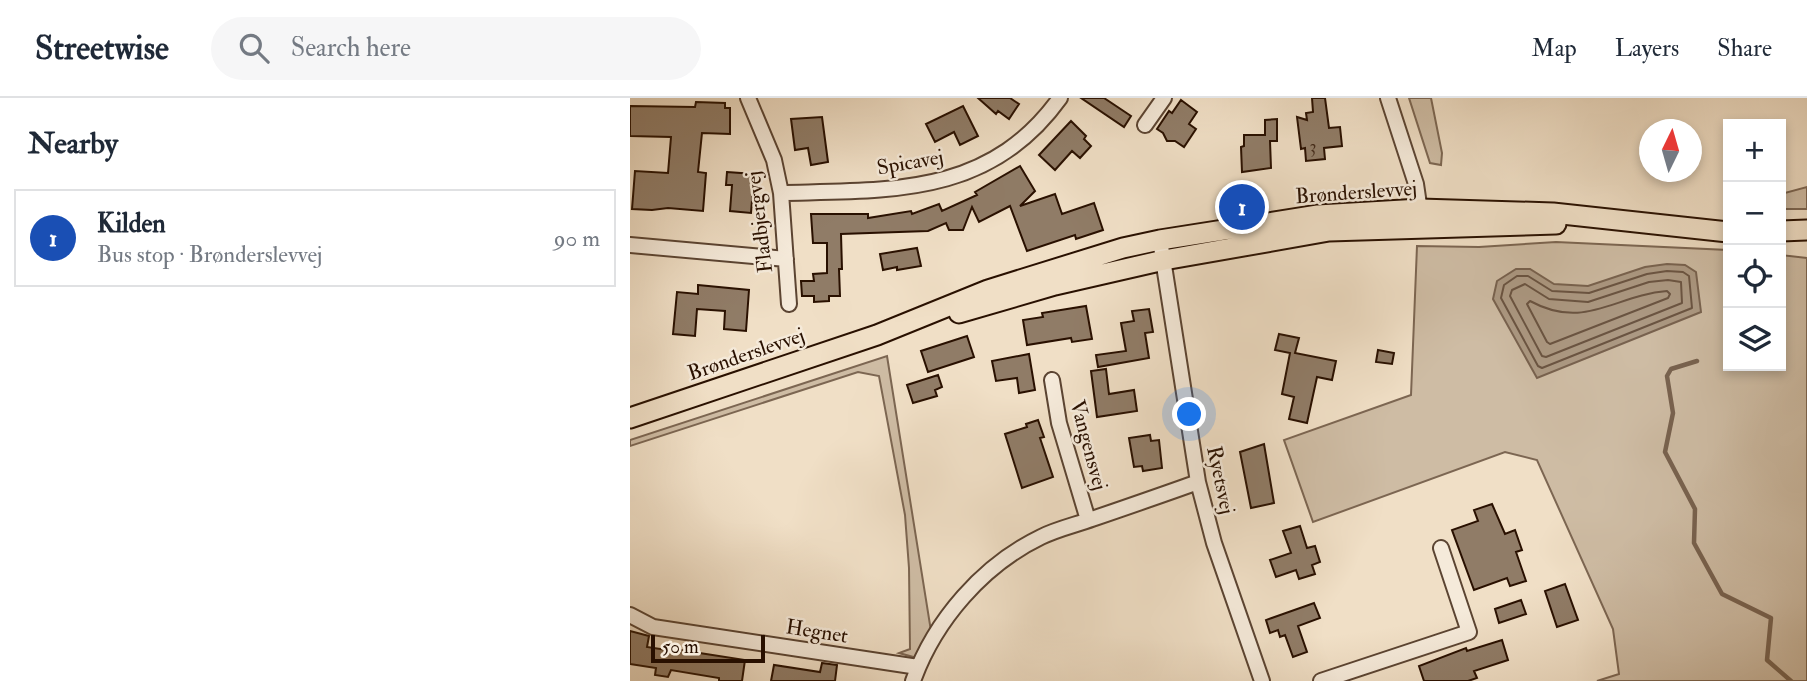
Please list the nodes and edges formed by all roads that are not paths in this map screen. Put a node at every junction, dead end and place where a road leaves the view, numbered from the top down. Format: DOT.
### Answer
graph roads {
  1 [pos="748,98"];
  2 [pos="1060,98"];
  3 [pos="1388,98"];
  4 [pos="1161,99"];
  5 [pos="1145,125"];
  6 [pos="781,193"];
  7 [pos="1421,218"];
  8 [pos="1807,230"];
  9 [pos="1786,231"];
  10 [pos="1723,232"];
  11 [pos="1160,240"];
  12 [pos="630,245"];
  13 [pos="786,258"];
  14 [pos="1164,260"];
  15 [pos="789,303"];
  16 [pos="877,334"];
  17 [pos="1052,380"];
  18 [pos="630,418"];
  19 [pos="1198,482"];
  20 [pos="1088,520"];
  21 [pos="1441,548"];
  22 [pos="631,615"];
  23 [pos="915,674"];
  24 [pos="1262,681"];
  25 [pos="1321,681"];
  1 -- 6 [label="street, Fladbjergvej"];
  2 -- 6 [label="street, Spicavej"];
  3 -- 7 [label="street"];
  4 -- 5 [label="street"];
  6 -- 13 [label="street, Fladbjergvej"];
  7 -- 10 [label="main road, Brønderslevvej"];
  7 -- 11 [label="main road, Brønderslevvej"];
  7 -- 14 [label="main road, Brønderslevvej"];
  8 -- 9 [label="main road"];
  11 -- 14 [label="street, Ryetsvej"];
  11 -- 16 [label="main road, Brønderslevvej"];
  12 -- 13 [label="street"];
  13 -- 15 [label="street, Fladbjergvej"];
  14 -- 16 [label="main road, Brønderslevvej"];
  14 -- 19 [label="street, Ryetsvej"];
  16 -- 18 [label="main road, Brønderslevvej"];
  17 -- 20 [label="street, Vangensvej"];
  19 -- 20 [label="street, Vangensvej"];
  19 -- 24 [label="street, Ryetsvej"];
  20 -- 23 [label="street, Vangensvej"];
  21 -- 25 [label="street"];
  22 -- 23 [label="street, Hegnet"];
}
